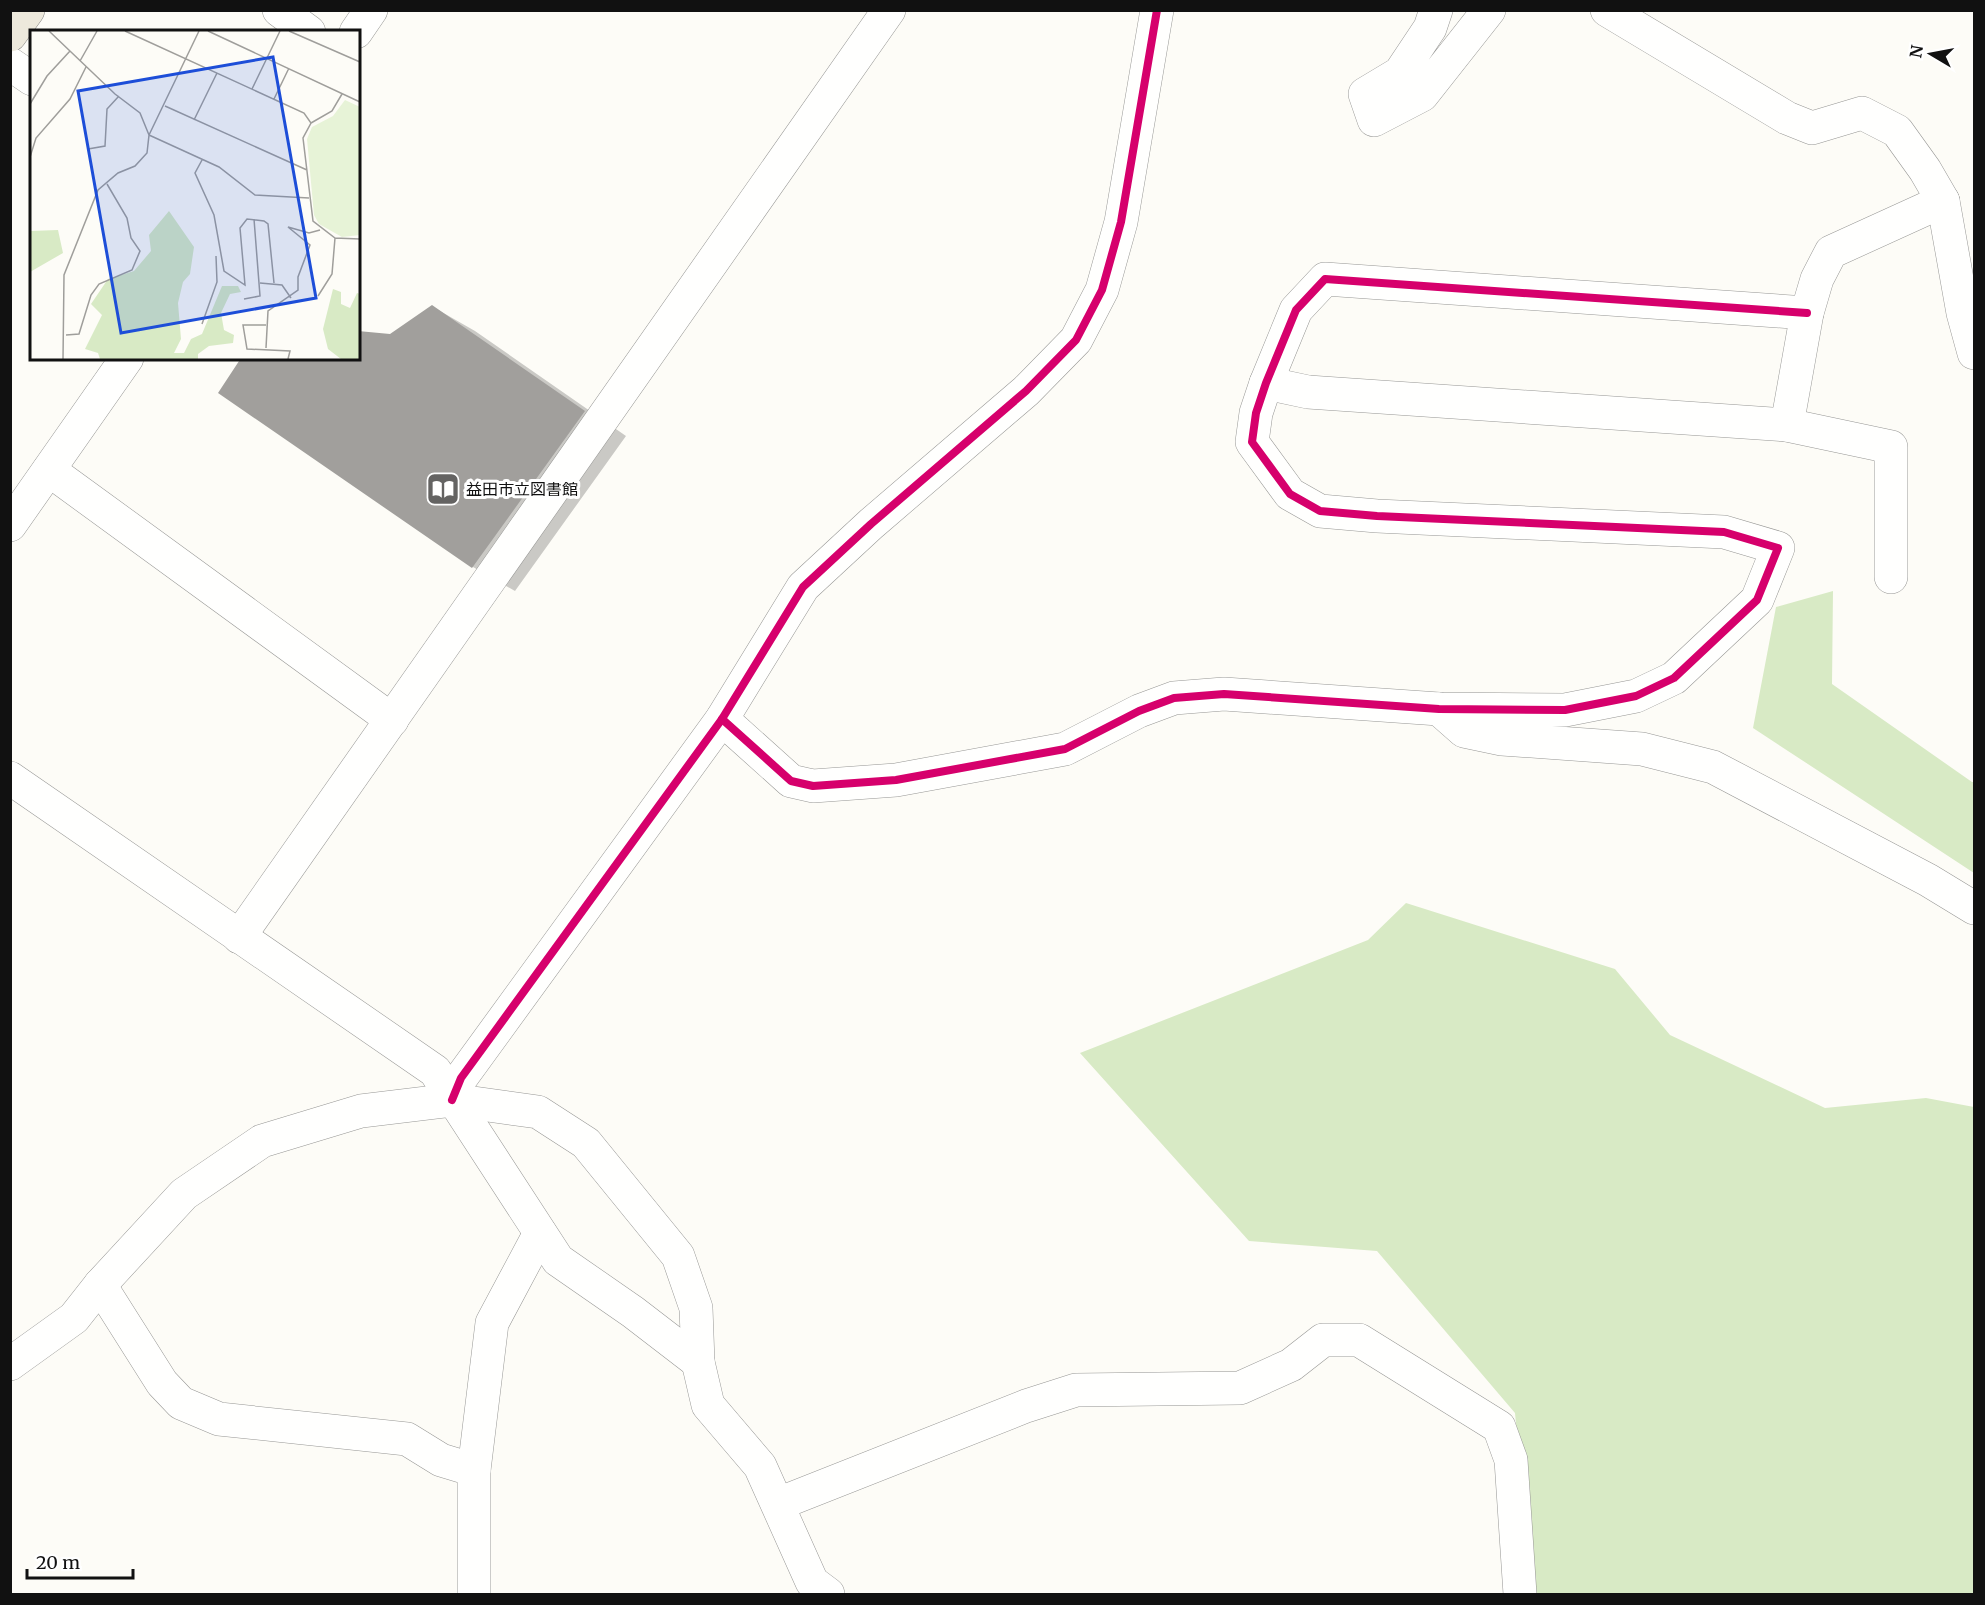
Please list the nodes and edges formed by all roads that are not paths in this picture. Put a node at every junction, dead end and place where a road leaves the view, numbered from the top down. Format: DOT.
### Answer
graph roads {
  1 [pos="28,10"];
  2 [pos="279,10"];
  3 [pos="370,10"];
  4 [pos="889,10"];
  5 [pos="1157,10"];
  6 [pos="1436,10"];
  7 [pos="1489,10"];
  8 [pos="1607,10"];
  9 [pos="306,30"];
  10 [pos="357,30"];
  11 [pos="10,35"];
  12 [pos="10,64"];
  13 [pos="30,78"];
  14 [pos="1943,201"];
  15 [pos="1807,314"];
  16 [pos="1974,353"];
  17 [pos="126,360"];
  18 [pos="1266,383"];
  19 [pos="1787,425"];
  20 [pos="49,470"];
  21 [pos="10,525"];
  22 [pos="1891,577"];
  23 [pos="1439,710"];
  24 [pos="722,719"];
  25 [pos="392,720"];
  26 [pos="10,778"];
  27 [pos="1974,908"];
  28 [pos="239,937"];
  29 [pos="452,1100"];
  30 [pos="540,1233"];
  31 [pos="100,1286"];
  32 [pos="698,1362"];
  33 [pos="10,1364"];
  34 [pos="474,1470"];
  35 [pos="778,1504"];
  36 [pos="474,1594"];
  37 [pos="828,1594"];
  38 [pos="1520,1594"];
  1 -- 11 [label="main road"];
  2 -- 9 [label="street"];
  3 -- 10 [label="street"];
  4 -- 25 [label="street"];
  5 -- 24 [label="street"];
  6 -- 7 [label="street"];
  8 -- 14 [label="street"];
  12 -- 13 [label="street"];
  14 -- 15 [label="street"];
  14 -- 16 [label="street"];
  15 -- 18 [label="street"];
  15 -- 19 [label="street"];
  17 -- 20 [label="street"];
  18 -- 19 [label="street"];
  18 -- 23 [label="street"];
  19 -- 22 [label="street"];
  20 -- 21 [label="street"];
  20 -- 25 [label="street"];
  23 -- 24 [label="street"];
  23 -- 27 [label="street"];
  24 -- 29 [label="street"];
  25 -- 28 [label="street"];
  26 -- 28 [label="street"];
  28 -- 29 [label="street"];
  29 -- 30 [label="street"];
  29 -- 31 [label="street"];
  29 -- 32 [label="street"];
  30 -- 32 [label="street"];
  30 -- 34 [label="street"];
  31 -- 33 [label="street"];
  31 -- 34 [label="street"];
  32 -- 35 [label="street"];
  34 -- 36 [label="street"];
  35 -- 37 [label="street"];
  35 -- 38 [label="street"];
}
